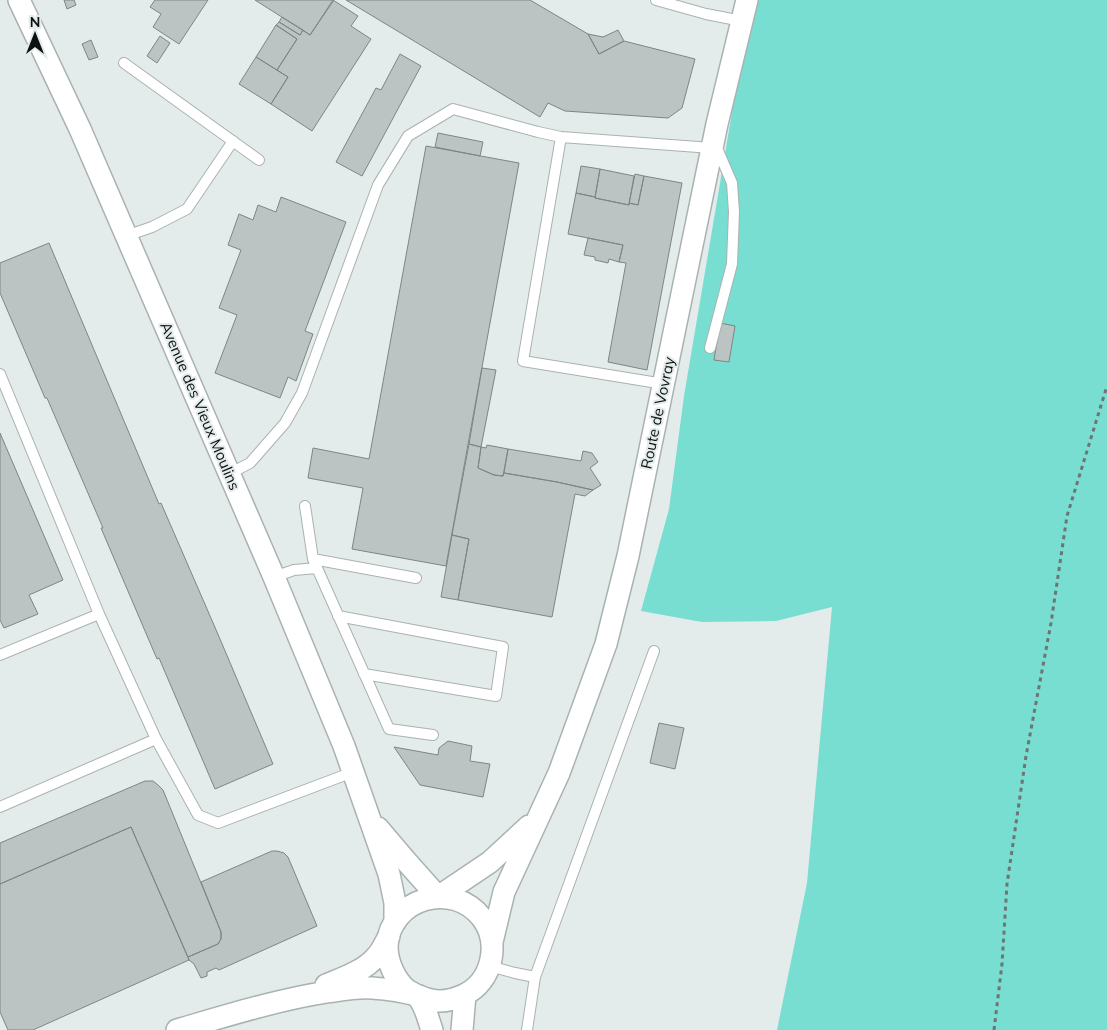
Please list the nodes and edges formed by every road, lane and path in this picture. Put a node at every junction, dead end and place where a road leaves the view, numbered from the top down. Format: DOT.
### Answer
graph roads {
  1 [pos="19,0"];
  2 [pos="656,0"];
  3 [pos="747,0"];
  4 [pos="742,21"];
  5 [pos="124,63"];
  6 [pos="561,137"];
  7 [pos="233,142"];
  8 [pos="713,144"];
  9 [pos="259,160"];
  10 [pos="126,236"];
  11 [pos="710,348"];
  12 [pos="0,374"];
  13 [pos="664,384"];
  14 [pos="1107,386"];
  15 [pos="229,474"];
  16 [pos="306,506"];
  17 [pos="315,564"];
  18 [pos="274,577"];
  19 [pos="416,578"];
  20 [pos="98,614"];
  21 [pos="338,616"];
  22 [pos="654,651"];
  23 [pos="0,655"];
  24 [pos="364,674"];
  25 [pos="433,735"];
  26 [pos="156,739"];
  27 [pos="354,772"];
  28 [pos="0,807"];
  29 [pos="539,817"];
  30 [pos="370,818"];
  31 [pos="438,897"];
  32 [pos="392,929"];
  33 [pos="492,942"];
  34 [pos="489,966"];
  35 [pos="535,977"];
  36 [pos="416,995"];
  37 [pos="465,995"];
  38 [pos="298,996"];
  39 [pos="176,1030"];
  40 [pos="432,1030"];
  41 [pos="462,1030"];
  42 [pos="527,1030"];
  43 [pos="994,1030"];
  1 -- 10 [label="street, Avenue des Vieux Moulins"];
  2 -- 4 [label="lane"];
  3 -- 4 [label="street, Route de Vovray"];
  4 -- 8 [label="street, Route de Vovray"];
  5 -- 7 [label="lane"];
  6 -- 8 [label="lane"];
  6 -- 13 [label="lane"];
  6 -- 15 [label="lane"];
  7 -- 9 [label="lane"];
  7 -- 10 [label="lane"];
  8 -- 11 [label="lane"];
  8 -- 13 [label="street, Route de Vovray"];
  10 -- 15 [label="street, Avenue des Vieux Moulins"];
  12 -- 20 [label="lane"];
  13 -- 29 [label="street, Route de Vovray"];
  14 -- 43 [label="path"];
  15 -- 18 [label="street, Avenue des Vieux Moulins"];
  16 -- 17 [label="lane"];
  17 -- 18 [label="lane"];
  17 -- 19 [label="lane"];
  17 -- 21 [label="lane"];
  18 -- 27 [label="street, Avenue des Vieux Moulins"];
  20 -- 23 [label="lane"];
  20 -- 26 [label="lane"];
  21 -- 24 [label="lane"];
  21 -- 24 [label="lane"];
  22 -- 35 [label="lane"];
  24 -- 25 [label="lane"];
  26 -- 27 [label="lane"];
  26 -- 28 [label="lane"];
  27 -- 30 [label="street, Avenue des Vieux Moulins"];
  29 -- 31 [label="street, Route de Vovray"];
  29 -- 33 [label="street, Route de Vovray"];
  30 -- 31 [label="street, Avenue des Vieux Moulins"];
  30 -- 32 [label="street, Avenue des Vieux Moulins"];
  31 -- 32 [label="street"];
  31 -- 33 [label="street"];
  32 -- 36 [label="street"];
  32 -- 38 [label="street"];
  33 -- 34 [label="street"];
  34 -- 35 [label="lane"];
  34 -- 37 [label="street"];
  35 -- 42 [label="lane"];
  36 -- 37 [label="street"];
  36 -- 38 [label="street"];
  36 -- 40 [label="street"];
  37 -- 41 [label="street"];
  38 -- 39 [label="street"];
}
